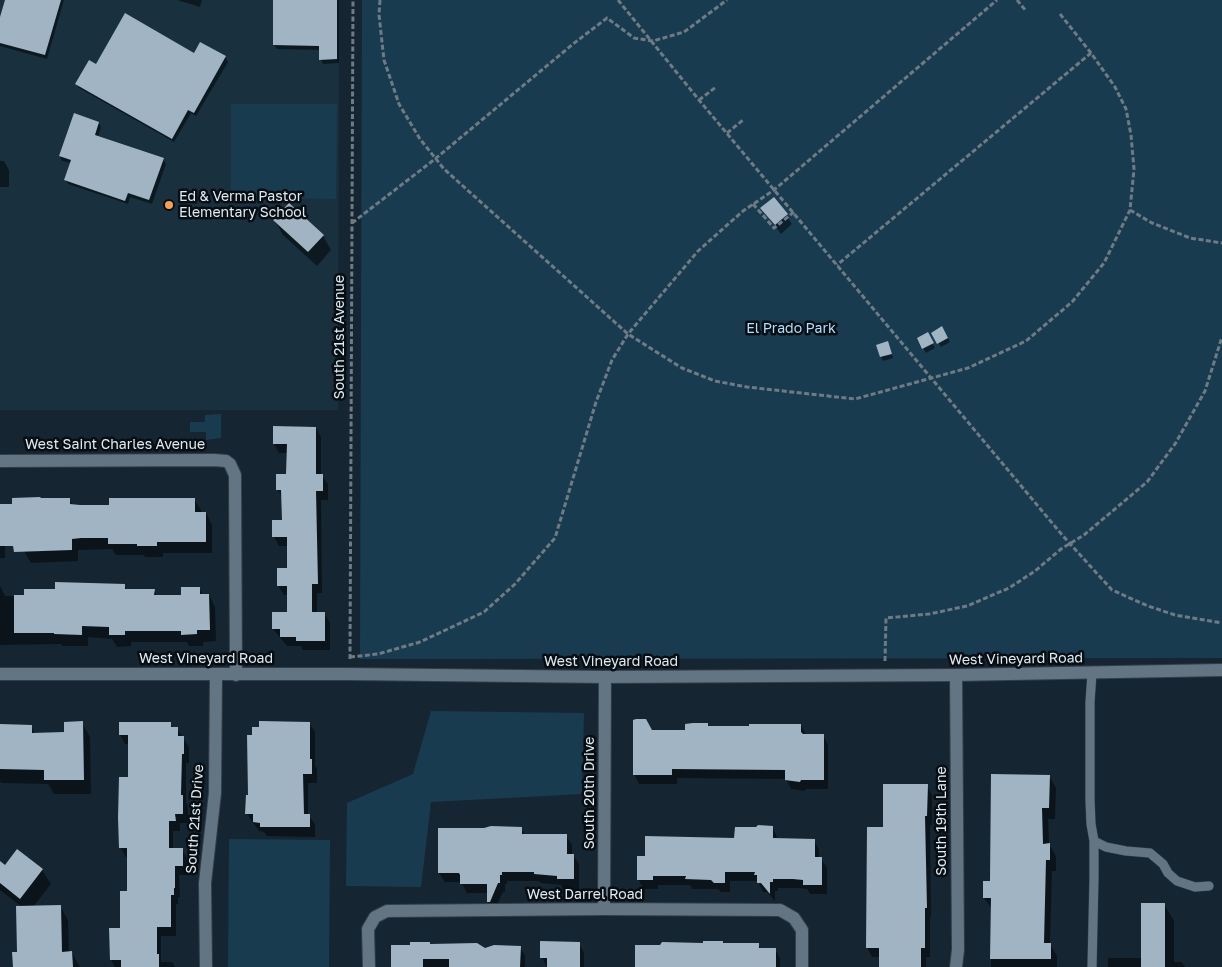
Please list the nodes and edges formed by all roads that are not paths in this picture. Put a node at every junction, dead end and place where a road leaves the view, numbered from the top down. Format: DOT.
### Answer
graph roads {
  1 [pos="0,461"];
  2 [pos="1222,670"];
  3 [pos="1092,673"];
  4 [pos="0,674"];
  5 [pos="216,674"];
  6 [pos="236,675"];
  7 [pos="956,675"];
  8 [pos="605,677"];
  9 [pos="1094,841"];
  10 [pos="1209,886"];
  11 [pos="604,910"];
  12 [pos="206,967"];
  13 [pos="369,967"];
  14 [pos="802,967"];
  15 [pos="956,967"];
  16 [pos="1092,967"];
  1 -- 6 [label="street, West Saint Charles Avenue"];
  2 -- 3 [label="street, West Vineyard Road"];
  3 -- 7 [label="street, West Vineyard Road"];
  3 -- 9 [label="lane"];
  4 -- 5 [label="street, West Vineyard Road"];
  5 -- 6 [label="street, West Vineyard Road"];
  5 -- 12 [label="street, South 21st Drive"];
  6 -- 8 [label="street, West Vineyard Road"];
  7 -- 8 [label="street, West Vineyard Road"];
  7 -- 15 [label="street, South 19th Lane"];
  8 -- 11 [label="street, South 20th Drive"];
  9 -- 10 [label="lane"];
  9 -- 16 [label="lane"];
  11 -- 13 [label="street, West Darrel Road"];
  11 -- 14 [label="street, West Darrel Road"];
}
